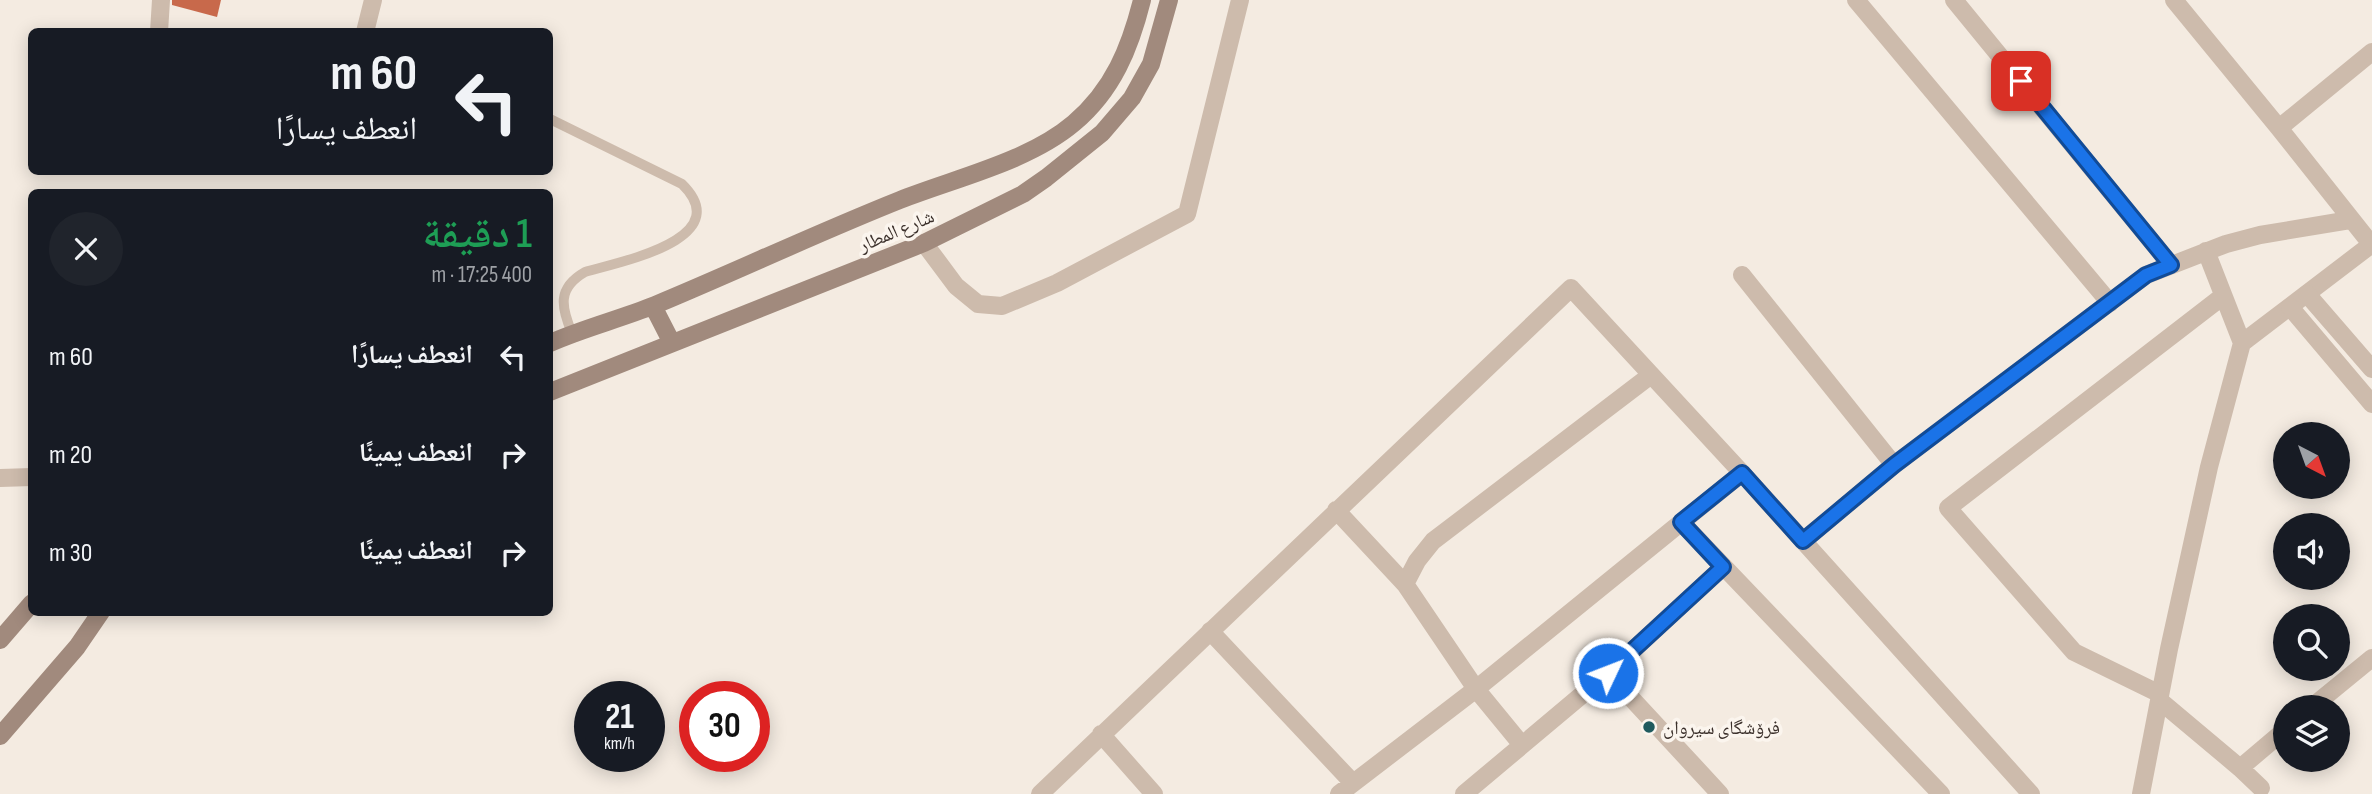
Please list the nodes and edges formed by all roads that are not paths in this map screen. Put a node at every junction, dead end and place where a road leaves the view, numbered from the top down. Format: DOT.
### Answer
graph roads {
  1 [pos="161,0"];
  2 [pos="373,0"];
  3 [pos="1142,0"];
  4 [pos="1169,0"];
  5 [pos="1240,0"];
  6 [pos="1856,0"];
  7 [pos="1954,0"];
  8 [pos="2174,0"];
  9 [pos="159,28"];
  10 [pos="366,28"];
  11 [pos="2372,52"];
  12 [pos="553,120"];
  13 [pos="2279,128"];
  14 [pos="2350,220"];
  15 [pos="924,243"];
  16 [pos="2372,244"];
  17 [pos="2206,251"];
  18 [pos="2171,265"];
  19 [pos="1742,275"];
  20 [pos="2306,294"];
  21 [pos="2223,296"];
  22 [pos="2110,303"];
  23 [pos="653,306"];
  24 [pos="2290,307"];
  25 [pos="572,333"];
  26 [pos="553,342"];
  27 [pos="672,343"];
  28 [pos="2242,343"];
  29 [pos="2372,369"];
  30 [pos="1651,375"];
  31 [pos="553,392"];
  32 [pos="2372,404"];
  33 [pos="1894,465"];
  34 [pos="1742,473"];
  35 [pos="28,477"];
  36 [pos="0,478"];
  37 [pos="1336,510"];
  38 [pos="1681,522"];
  39 [pos="1803,541"];
  40 [pos="1723,567"];
  41 [pos="1405,584"];
  42 [pos="28,608"];
  43 [pos="98,616"];
  44 [pos="1210,631"];
  45 [pos="0,640"];
  46 [pos="2372,658"];
  47 [pos="1608,673"];
  48 [pos="1476,689"];
  49 [pos="2327,695"];
  50 [pos="2159,697"];
  51 [pos="1101,734"];
  52 [pos="0,736"];
  53 [pos="2273,739"];
  54 [pos="1522,745"];
  55 [pos="2258,751"];
  56 [pos="2240,768"];
  57 [pos="1346,788"];
  58 [pos="2261,791"];
  59 [pos="1040,794"];
  60 [pos="1154,794"];
  61 [pos="1464,794"];
  62 [pos="1720,794"];
  63 [pos="1941,794"];
  64 [pos="2031,794"];
  65 [pos="2141,794"];
  1 -- 9 [label="street"];
  2 -- 10 [label="street"];
  3 -- 23 [label="main road, شارع المطار"];
  4 -- 15 [label="main road, شارع المطار"];
  5 -- 15 [label="street"];
  6 -- 22 [label="street"];
  7 -- 18 [label="street"];
  8 -- 13 [label="street"];
  11 -- 13 [label="street"];
  12 -- 25 [label="lane"];
  13 -- 14 [label="street"];
  14 -- 16 [label="street"];
  14 -- 17 [label="street"];
  15 -- 27 [label="main road, شارع المطار"];
  16 -- 20 [label="street"];
  17 -- 18 [label="street"];
  17 -- 21 [label="street"];
  18 -- 22 [label="street"];
  19 -- 33 [label="street"];
  20 -- 24 [label="street"];
  20 -- 29 [label="street"];
  21 -- 28 [label="street"];
  21 -- 50 [label="street"];
  22 -- 33 [label="street"];
  23 -- 25 [label="main road, شارع المطار"];
  23 -- 27 [label="main road"];
  24 -- 28 [label="street"];
  24 -- 32 [label="street"];
  25 -- 26 [label="main road, شارع المطار"];
  27 -- 31 [label="main road, شارع المطار"];
  28 -- 50 [label="street"];
  30 -- 34 [label="street"];
  30 -- 37 [label="street"];
  30 -- 41 [label="street"];
  33 -- 39 [label="street"];
  34 -- 38 [label="street"];
  34 -- 39 [label="street"];
  35 -- 36 [label="street"];
  37 -- 41 [label="street"];
  37 -- 44 [label="street"];
  38 -- 40 [label="street"];
  38 -- 48 [label="street"];
  39 -- 64 [label="street"];
  40 -- 47 [label="street"];
  40 -- 63 [label="street"];
  41 -- 48 [label="street"];
  42 -- 45 [label="main road"];
  43 -- 52 [label="main road"];
  44 -- 51 [label="street"];
  44 -- 57 [label="street"];
  46 -- 49 [label="street"];
  47 -- 54 [label="street"];
  47 -- 62 [label="street"];
  48 -- 54 [label="street"];
  48 -- 57 [label="street"];
  50 -- 56 [label="street"];
  50 -- 65 [label="street"];
  51 -- 59 [label="street"];
  51 -- 60 [label="street"];
  53 -- 55 [label="street"];
  54 -- 61 [label="street"];
  55 -- 56 [label="street"];
  55 -- 58 [label="street"];
  56 -- 58 [label="street"];
}
